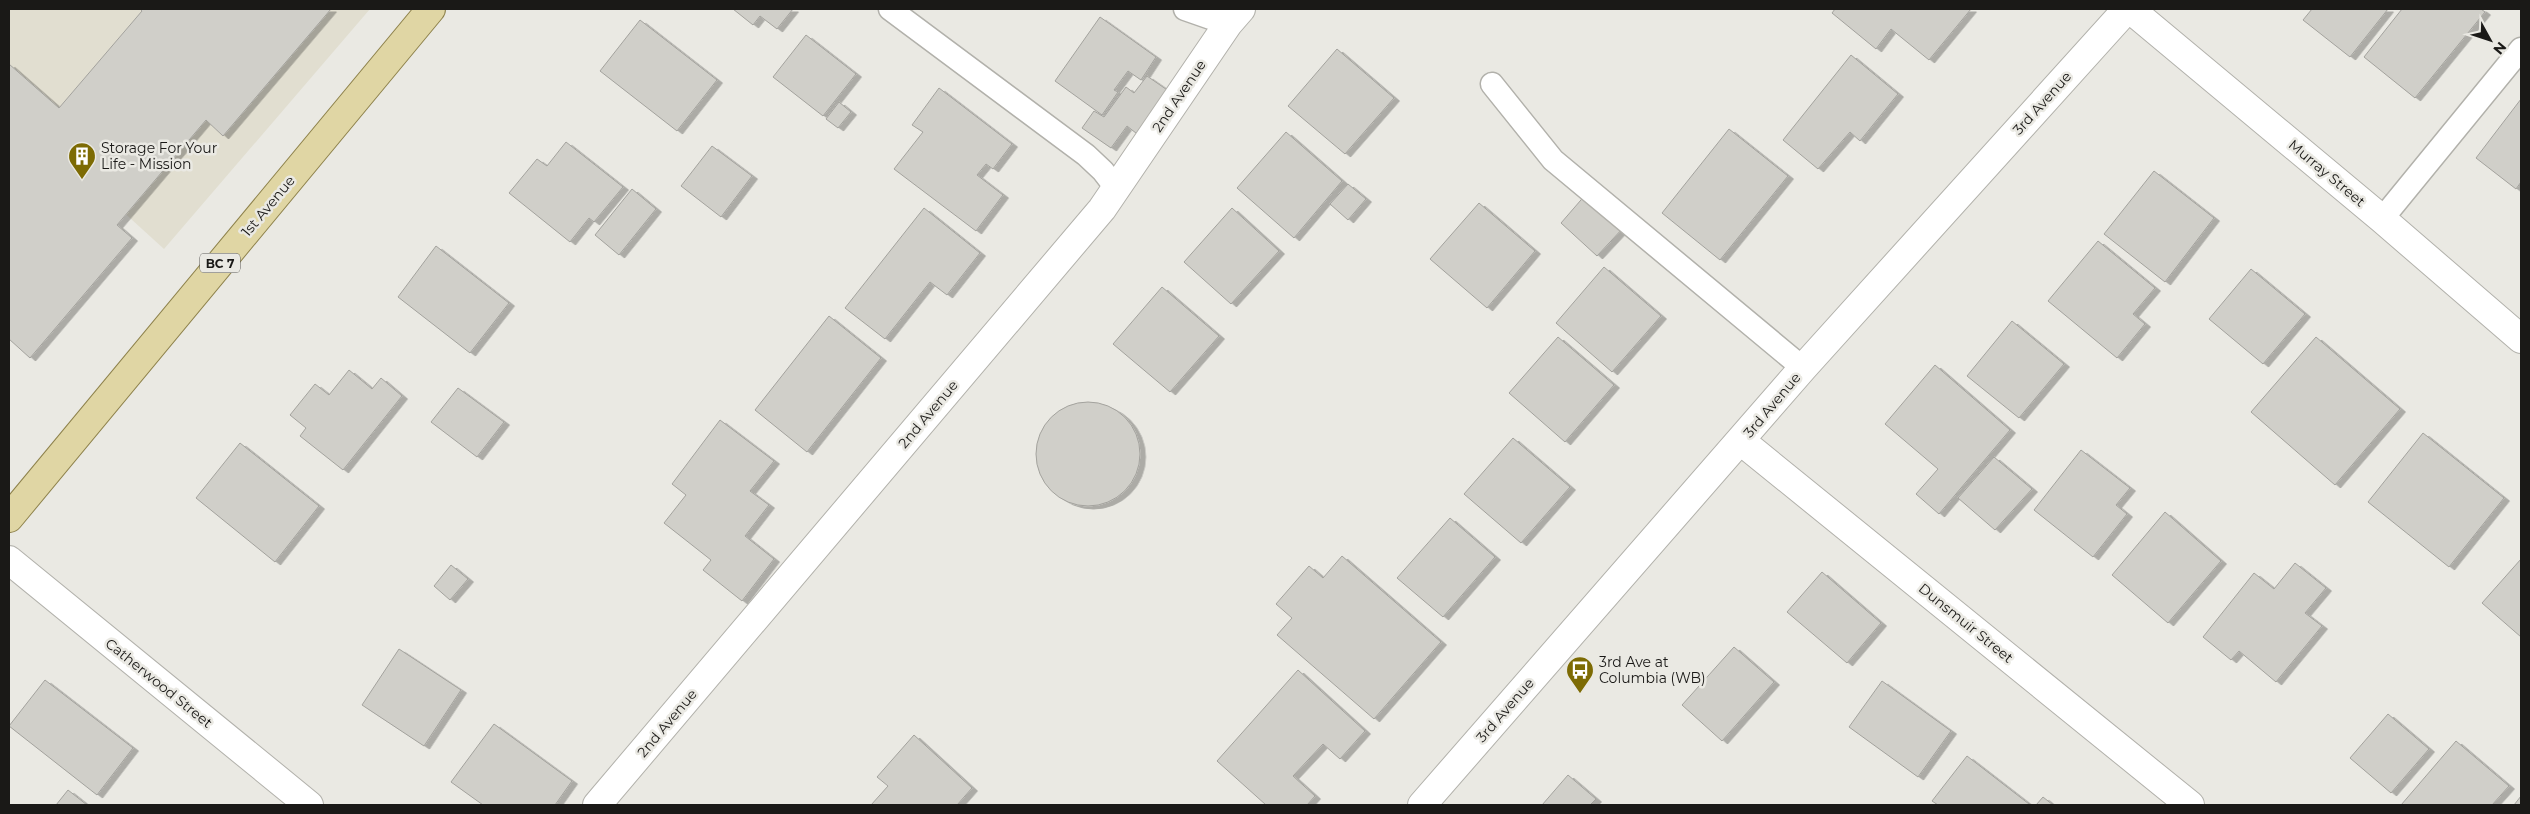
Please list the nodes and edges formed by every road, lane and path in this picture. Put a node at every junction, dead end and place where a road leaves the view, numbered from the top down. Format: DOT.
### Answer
graph roads {
  1 [pos="431,9"];
  2 [pos="890,9"];
  3 [pos="1185,9"];
  4 [pos="2129,9"];
  5 [pos="1234,17"];
  6 [pos="2521,49"];
  7 [pos="1492,84"];
  8 [pos="1109,199"];
  9 [pos="2382,219"];
  10 [pos="2521,339"];
  11 [pos="1803,368"];
  12 [pos="1741,440"];
  13 [pos="9,518"];
  14 [pos="9,560"];
  15 [pos="309,805"];
  16 [pos="597,805"];
  17 [pos="1422,805"];
  18 [pos="2190,805"];
  1 -- 13 [label="main road, 1st Avenue / BC 7"];
  2 -- 8 [label="lane"];
  3 -- 5 [label="lane"];
  4 -- 9 [label="street, Murray Street"];
  4 -- 11 [label="street, 3rd Avenue"];
  5 -- 8 [label="street, 2nd Avenue"];
  6 -- 9 [label="lane"];
  7 -- 11 [label="lane"];
  8 -- 16 [label="street, 2nd Avenue"];
  9 -- 10 [label="street, Murray Street"];
  11 -- 12 [label="street, 3rd Avenue"];
  12 -- 17 [label="street, 3rd Avenue"];
  12 -- 18 [label="street, Dunsmuir Street"];
  14 -- 15 [label="street, Catherwood Street"];
}
